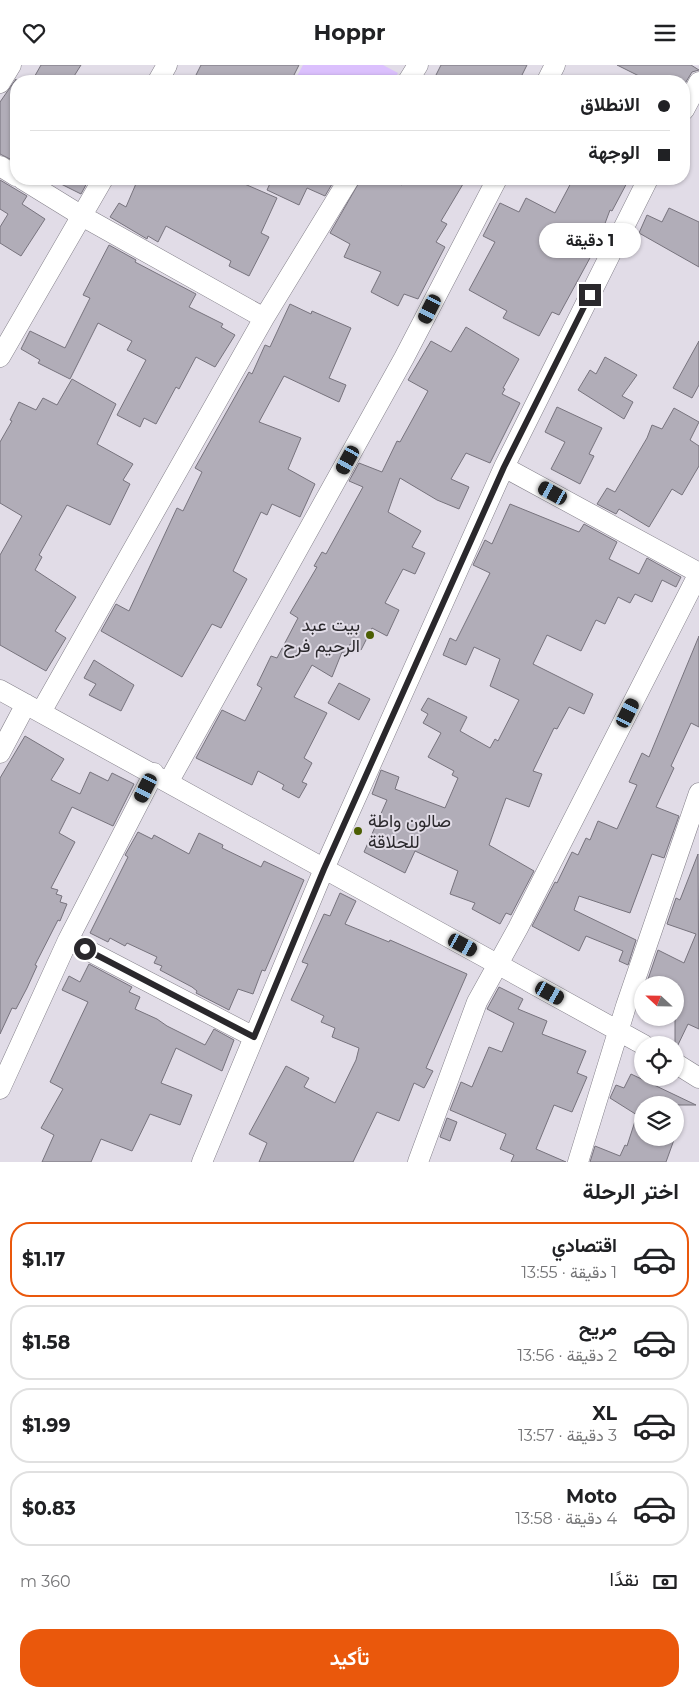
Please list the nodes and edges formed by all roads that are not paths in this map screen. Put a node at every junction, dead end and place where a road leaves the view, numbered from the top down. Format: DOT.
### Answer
graph roads {
  1 [pos="11,65"];
  2 [pos="699,81"];
  3 [pos="0,83"];
  4 [pos="690,98"];
  5 [pos="32,185"];
  6 [pos="100,185"];
  7 [pos="345,185"];
  8 [pos="494,185"];
  9 [pos="645,185"];
  10 [pos="82,216"];
  11 [pos="264,318"];
  12 [pos="0,357"];
  13 [pos="504,467"];
  14 [pos="699,573"];
  15 [pos="0,689"];
  16 [pos="34,708"];
  17 [pos="0,753"];
  18 [pos="161,777"];
  19 [pos="699,793"];
  20 [pos="324,869"];
  21 [pos="68,940"];
  22 [pos="498,964"];
  23 [pos="619,1031"];
  24 [pos="254,1037"];
  25 [pos="634,1039"];
  26 [pos="684,1068"];
  27 [pos="698,1075"];
  28 [pos="0,1089"];
  29 [pos="202,1162"];
  30 [pos="418,1162"];
  31 [pos="578,1162"];
  1 -- 3 [label="street"];
  2 -- 4 [label="street"];
  5 -- 10 [label="street"];
  6 -- 10 [label="street"];
  7 -- 11 [label="street"];
  8 -- 18 [label="street"];
  9 -- 13 [label="street"];
  10 -- 11 [label="street"];
  10 -- 12 [label="street"];
  11 -- 16 [label="street"];
  13 -- 14 [label="street"];
  13 -- 20 [label="street"];
  14 -- 22 [label="street"];
  15 -- 16 [label="street"];
  16 -- 17 [label="street"];
  16 -- 18 [label="street"];
  18 -- 20 [label="street"];
  18 -- 21 [label="street"];
  19 -- 23 [label="street"];
  20 -- 22 [label="street"];
  20 -- 24 [label="street"];
  21 -- 24 [label="street"];
  21 -- 28 [label="street"];
  22 -- 23 [label="street"];
  22 -- 30 [label="street"];
  23 -- 25 [label="street"];
  23 -- 31 [label="street"];
  24 -- 29 [label="street"];
  26 -- 27 [label="street"];
}
